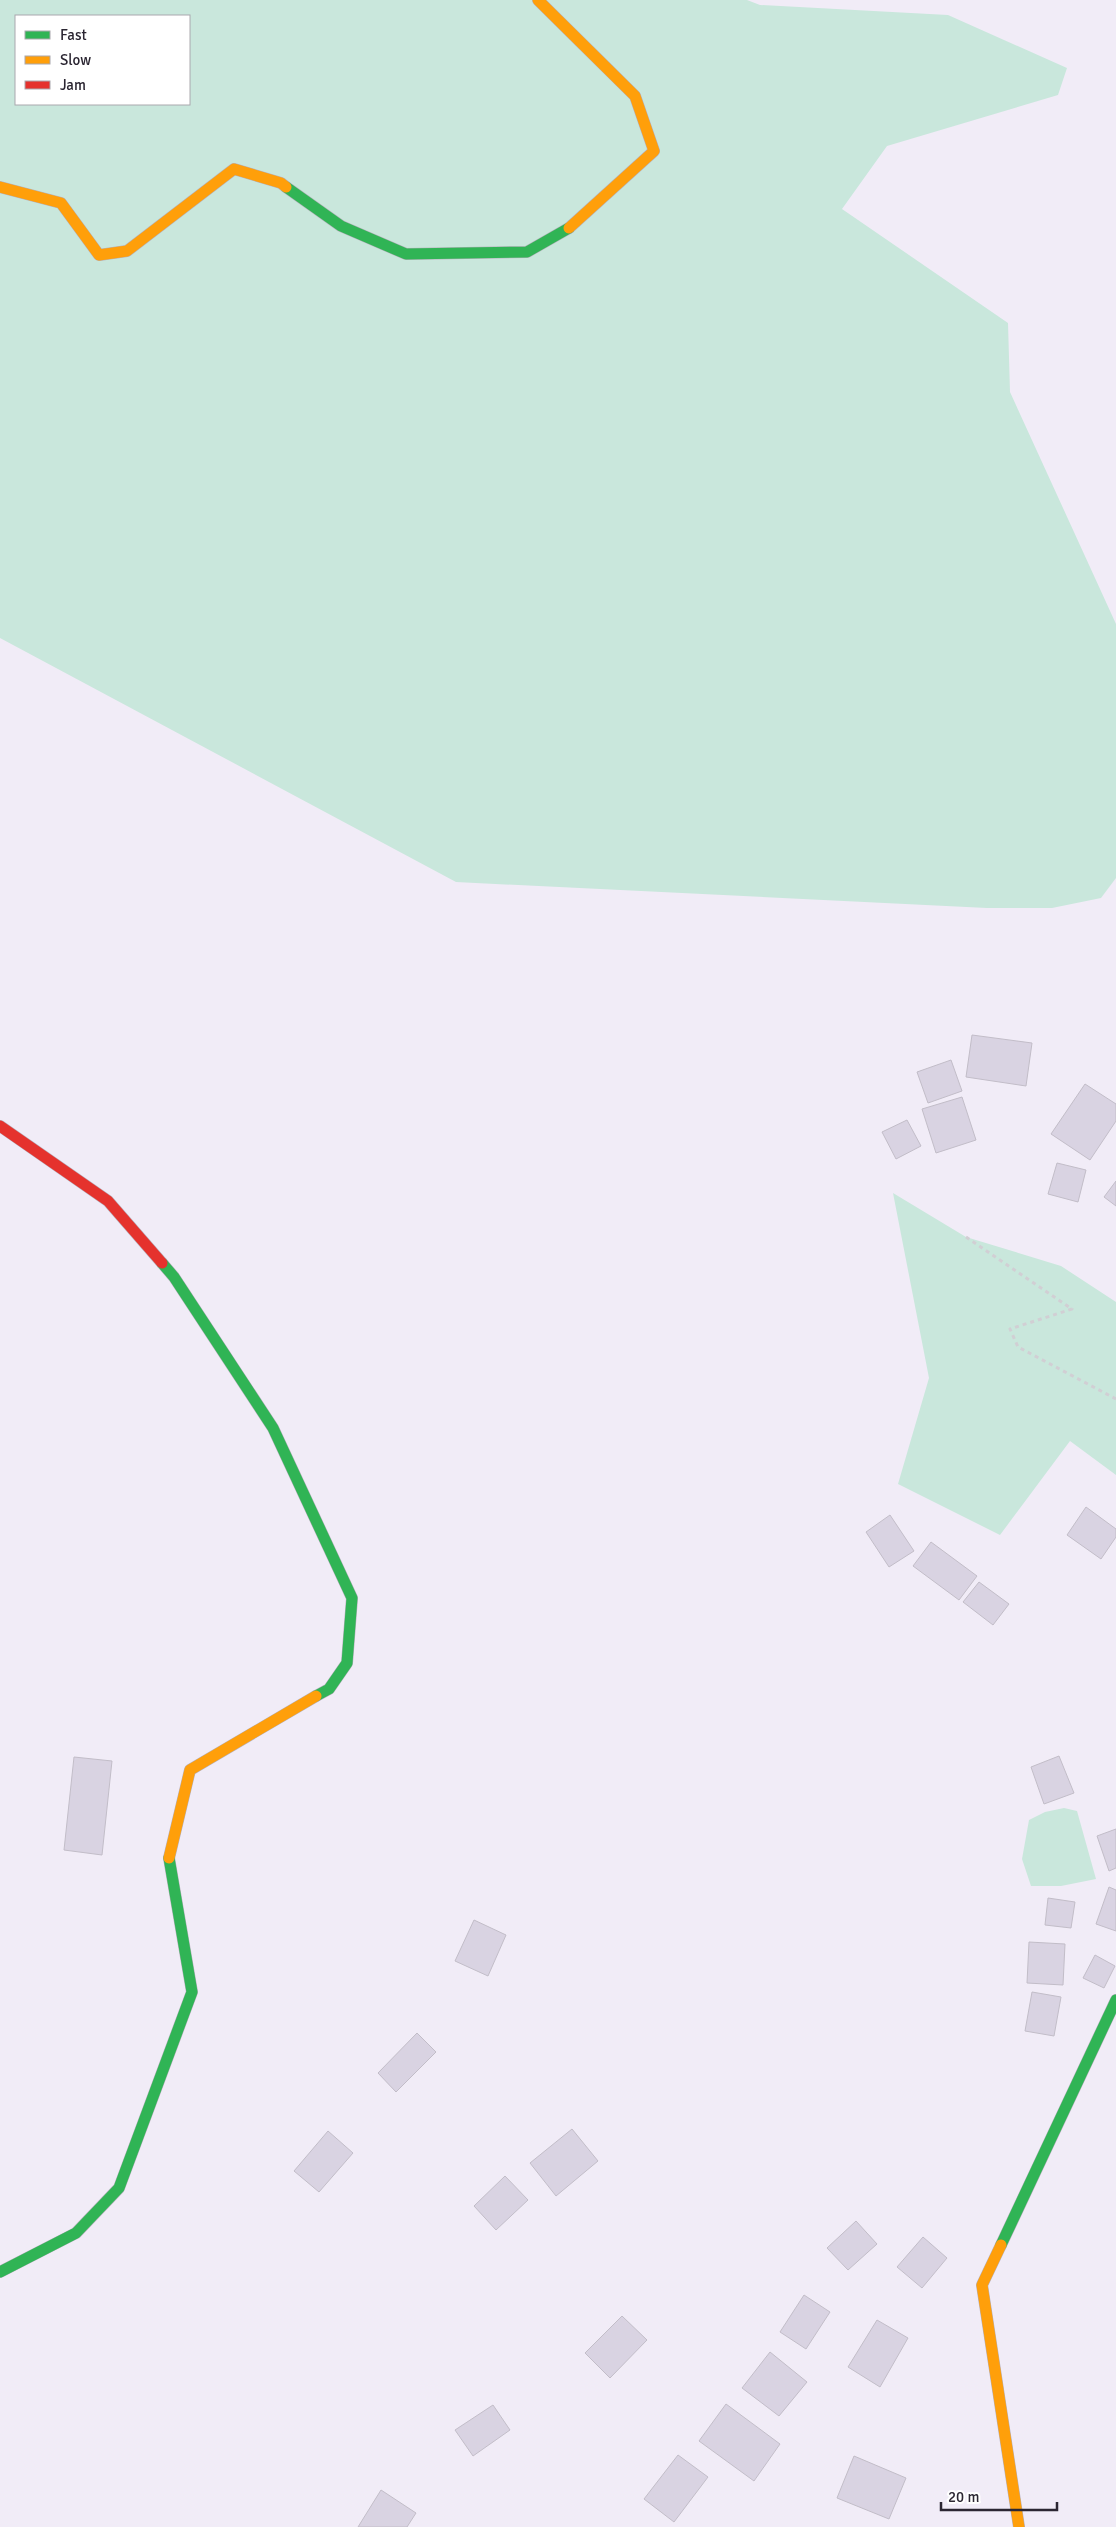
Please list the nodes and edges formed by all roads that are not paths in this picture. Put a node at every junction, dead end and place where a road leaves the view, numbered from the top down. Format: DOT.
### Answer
graph roads {
  1 [pos="538,0"];
  2 [pos="0,187"];
  3 [pos="0,1126"];
  4 [pos="1116,2000"];
  5 [pos="0,2272"];
  6 [pos="1019,2527"];
  1 -- 2 [label="street"];
  3 -- 5 [label="street"];
  4 -- 6 [label="street"];
}
